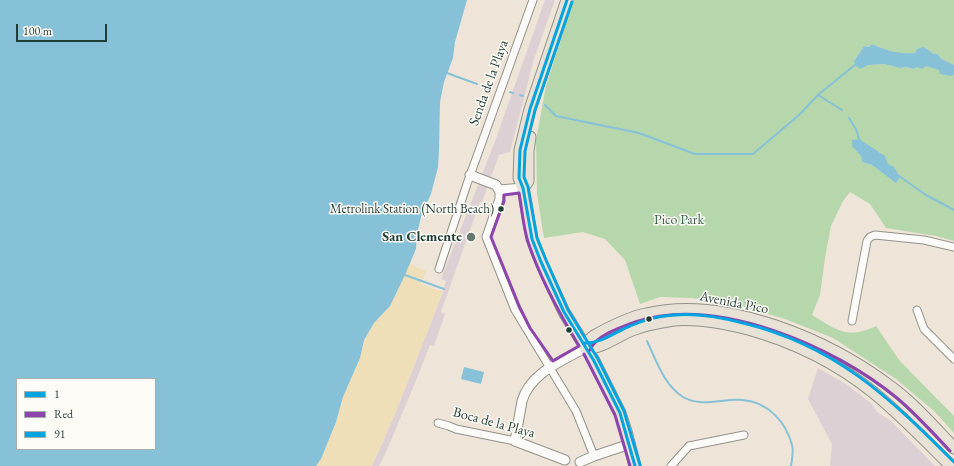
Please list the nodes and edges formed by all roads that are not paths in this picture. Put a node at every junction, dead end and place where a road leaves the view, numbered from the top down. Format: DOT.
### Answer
graph roads {
  1 [pos="534,0"];
  2 [pos="567,0"];
  3 [pos="470,175"];
  4 [pos="523,188"];
  5 [pos="499,190"];
  6 [pos="954,247"];
  7 [pos="439,269"];
  8 [pos="917,310"];
  9 [pos="852,321"];
  10 [pos="586,348"];
  11 [pos="953,357"];
  12 [pos="550,368"];
  13 [pos="438,423"];
  14 [pos="744,435"];
  15 [pos="515,441"];
  16 [pos="630,444"];
  17 [pos="954,448"];
  18 [pos="594,456"];
  19 [pos="563,463"];
  20 [pos="581,464"];
  21 [pos="635,466"];
  22 [pos="671,466"];
  23 [pos="951,466"];
  1 -- 3 [label="street, Senda de la Playa"];
  2 -- 4 [label="main road"];
  3 -- 5 [label="street"];
  3 -- 7 [label="street, Senda de la Playa"];
  4 -- 5 [label="street"];
  4 -- 10 [label="main road"];
  5 -- 12 [label="street"];
  6 -- 9 [label="street"];
  8 -- 11 [label="street"];
  10 -- 12 [label="street"];
  10 -- 16 [label="main road"];
  10 -- 17 [label="main road, Avenida Pico"];
  10 -- 23 [label="main road, Avenida Pico"];
  12 -- 15 [label="street"];
  12 -- 18 [label="street"];
  13 -- 15 [label="street, Boca de la Playa"];
  14 -- 22 [label="street"];
  15 -- 19 [label="street, Boca de la Playa"];
  16 -- 18 [label="street"];
  16 -- 21 [label="main road"];
  18 -- 20 [label="street"];
  19 -- 20 [label="street, Boca de la Playa"];
}
